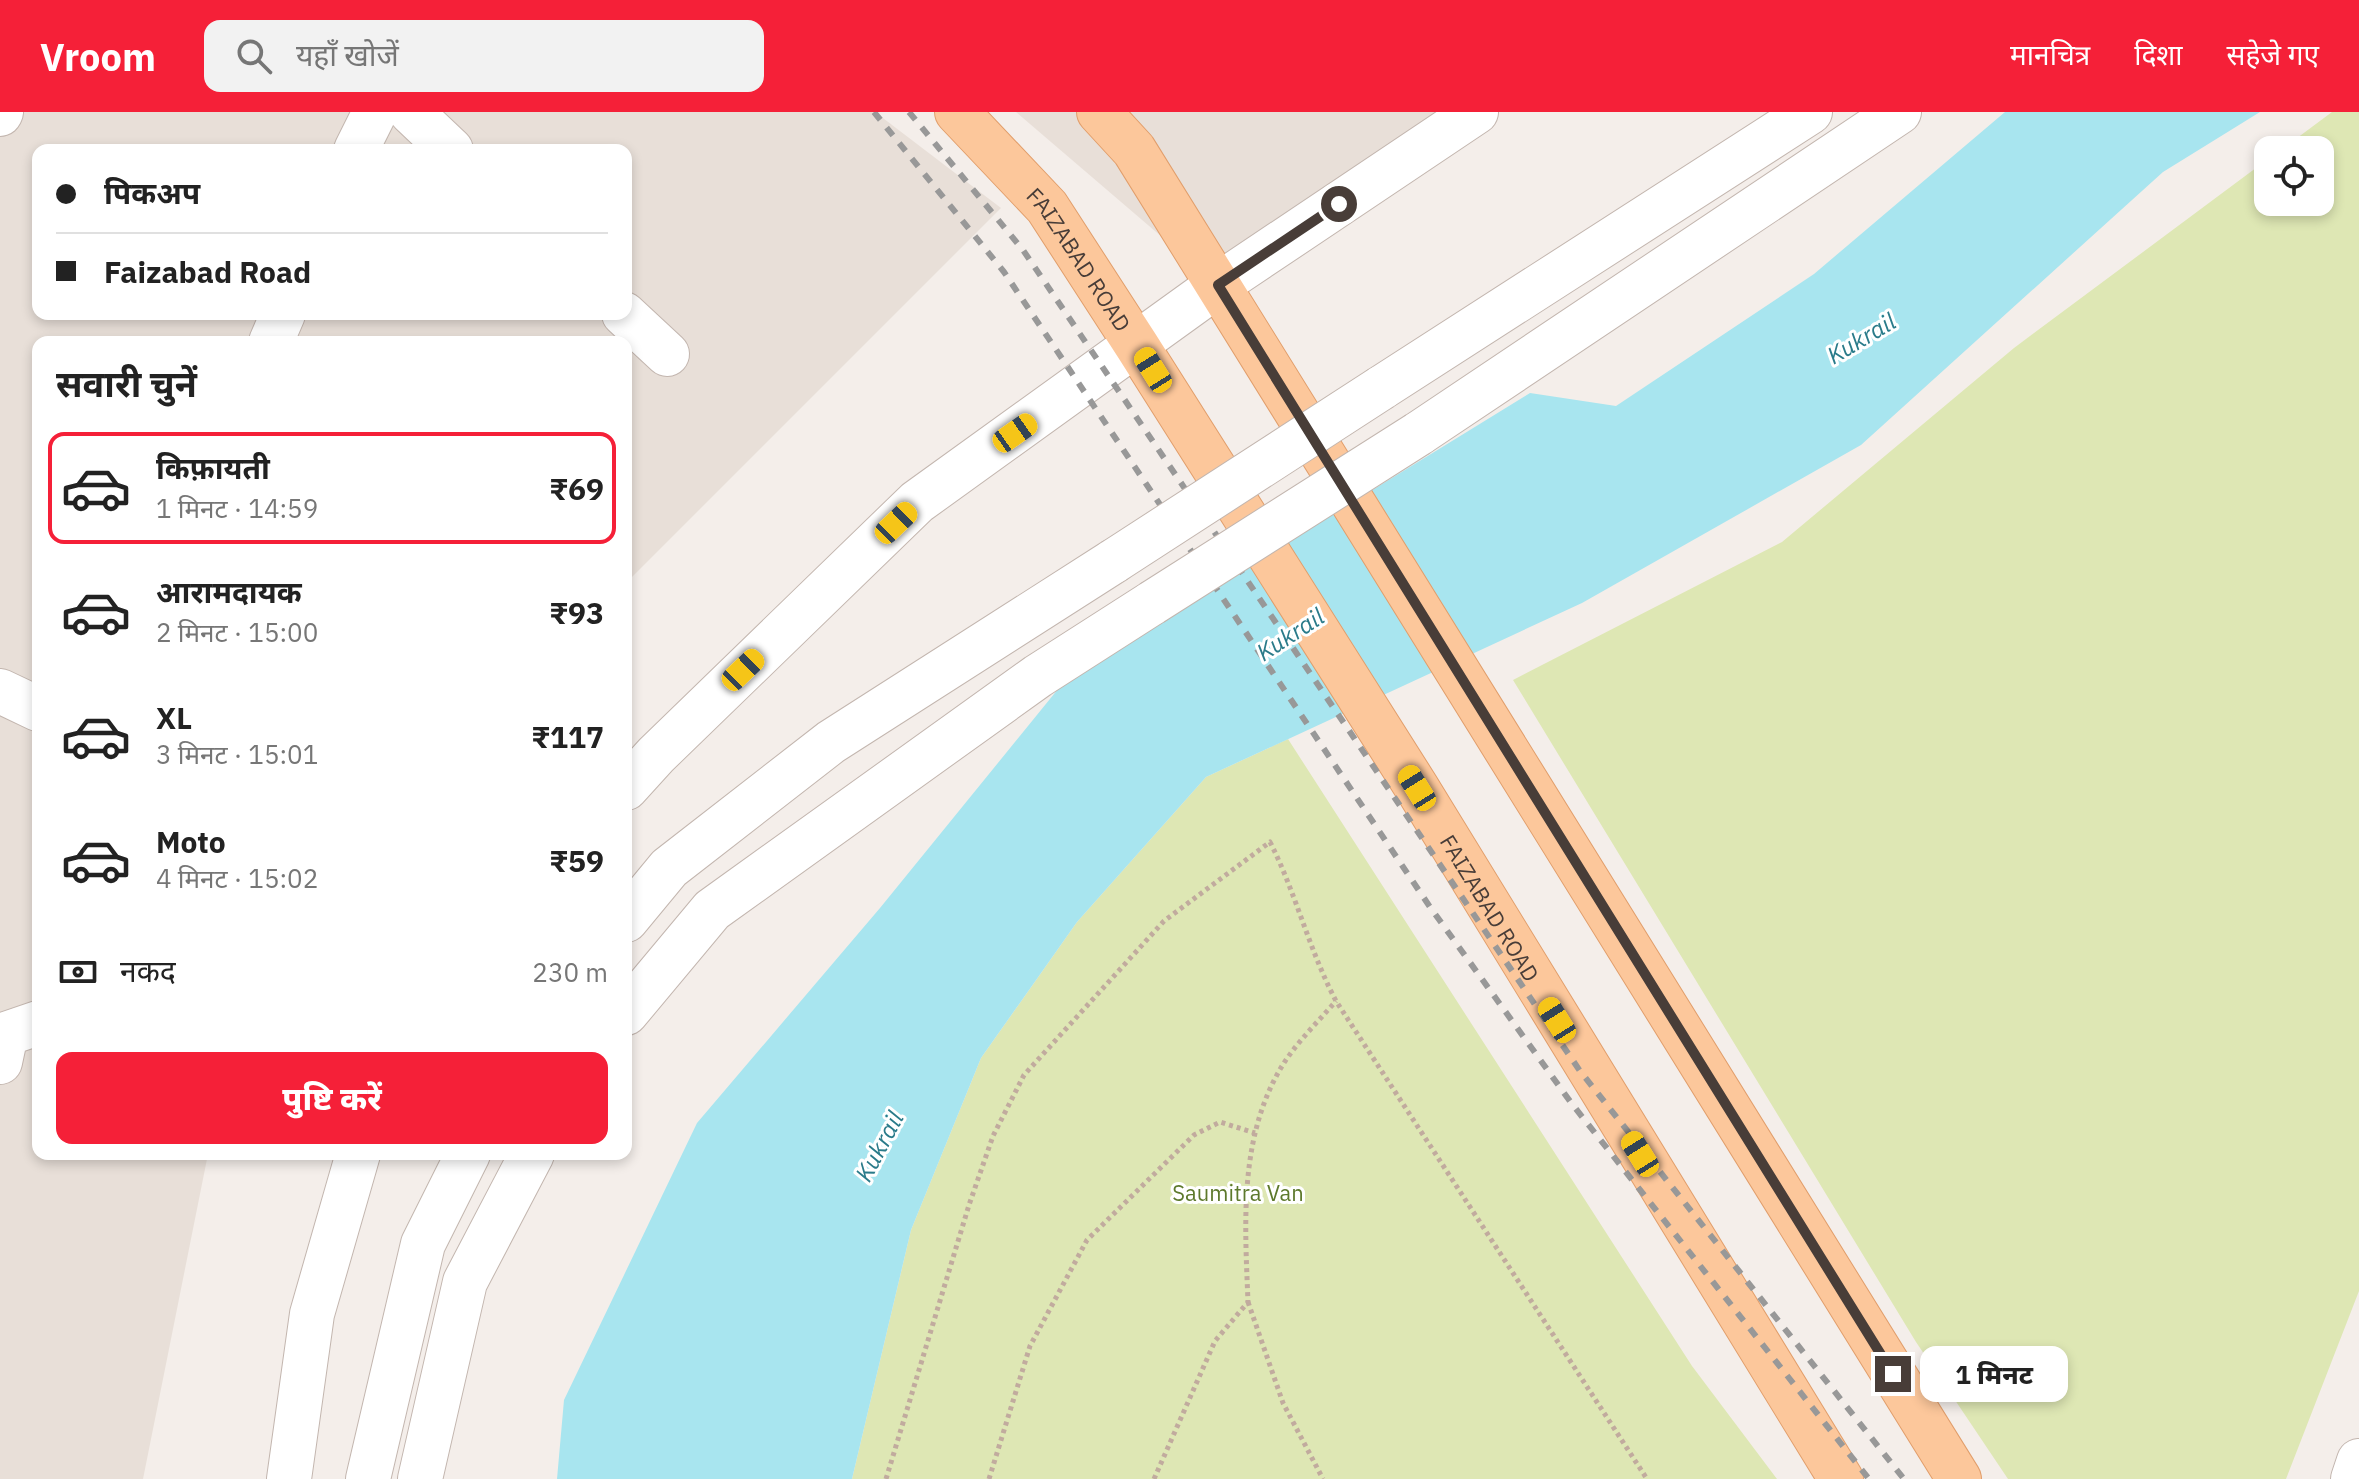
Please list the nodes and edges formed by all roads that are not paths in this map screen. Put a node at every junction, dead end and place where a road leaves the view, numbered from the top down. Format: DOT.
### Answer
graph roads {
  1 [pos="375,112"];
  2 [pos="411,112"];
  3 [pos="957,112"];
  4 [pos="1099,112"];
  5 [pos="1476,112"];
  6 [pos="1810,112"];
  7 [pos="1899,112"];
  8 [pos="1430,126"];
  9 [pos="359,144"];
  10 [pos="445,144"];
  11 [pos="1218,285"];
  12 [pos="630,320"];
  13 [pos="1137,346"];
  14 [pos="667,354"];
  15 [pos="0,691"];
  16 [pos="32,706"];
  17 [pos="632,781"];
  18 [pos="632,913"];
  19 [pos="632,1006"];
  20 [pos="32,1025"];
  21 [pos="0,1062"];
  22 [pos="356,1160"];
  23 [pos="465,1160"];
  24 [pos="529,1160"];
  25 [pos="2359,1461"];
  26 [pos="289,1479"];
  27 [pos="368,1479"];
  28 [pos="420,1479"];
  29 [pos="1841,1479"];
  30 [pos="1959,1479"];
  31 [pos="2353,1479"];
  1 -- 9 [label="street"];
  2 -- 10 [label="street"];
  3 -- 13 [label="main road, FAIZABAD ROAD"];
  4 -- 11 [label="main road"];
  5 -- 8 [label="street"];
  6 -- 18 [label="street, bridge"];
  7 -- 19 [label="street, bridge"];
  8 -- 11 [label="street"];
  11 -- 13 [label="street"];
  11 -- 30 [label="main road, bridge"];
  12 -- 14 [label="street"];
  13 -- 17 [label="street"];
  13 -- 29 [label="main road, FAIZABAD ROAD, bridge"];
  15 -- 16 [label="street"];
  20 -- 21 [label="street"];
  22 -- 26 [label="street"];
  23 -- 27 [label="street"];
  24 -- 28 [label="street"];
  25 -- 31 [label="street"];
}
